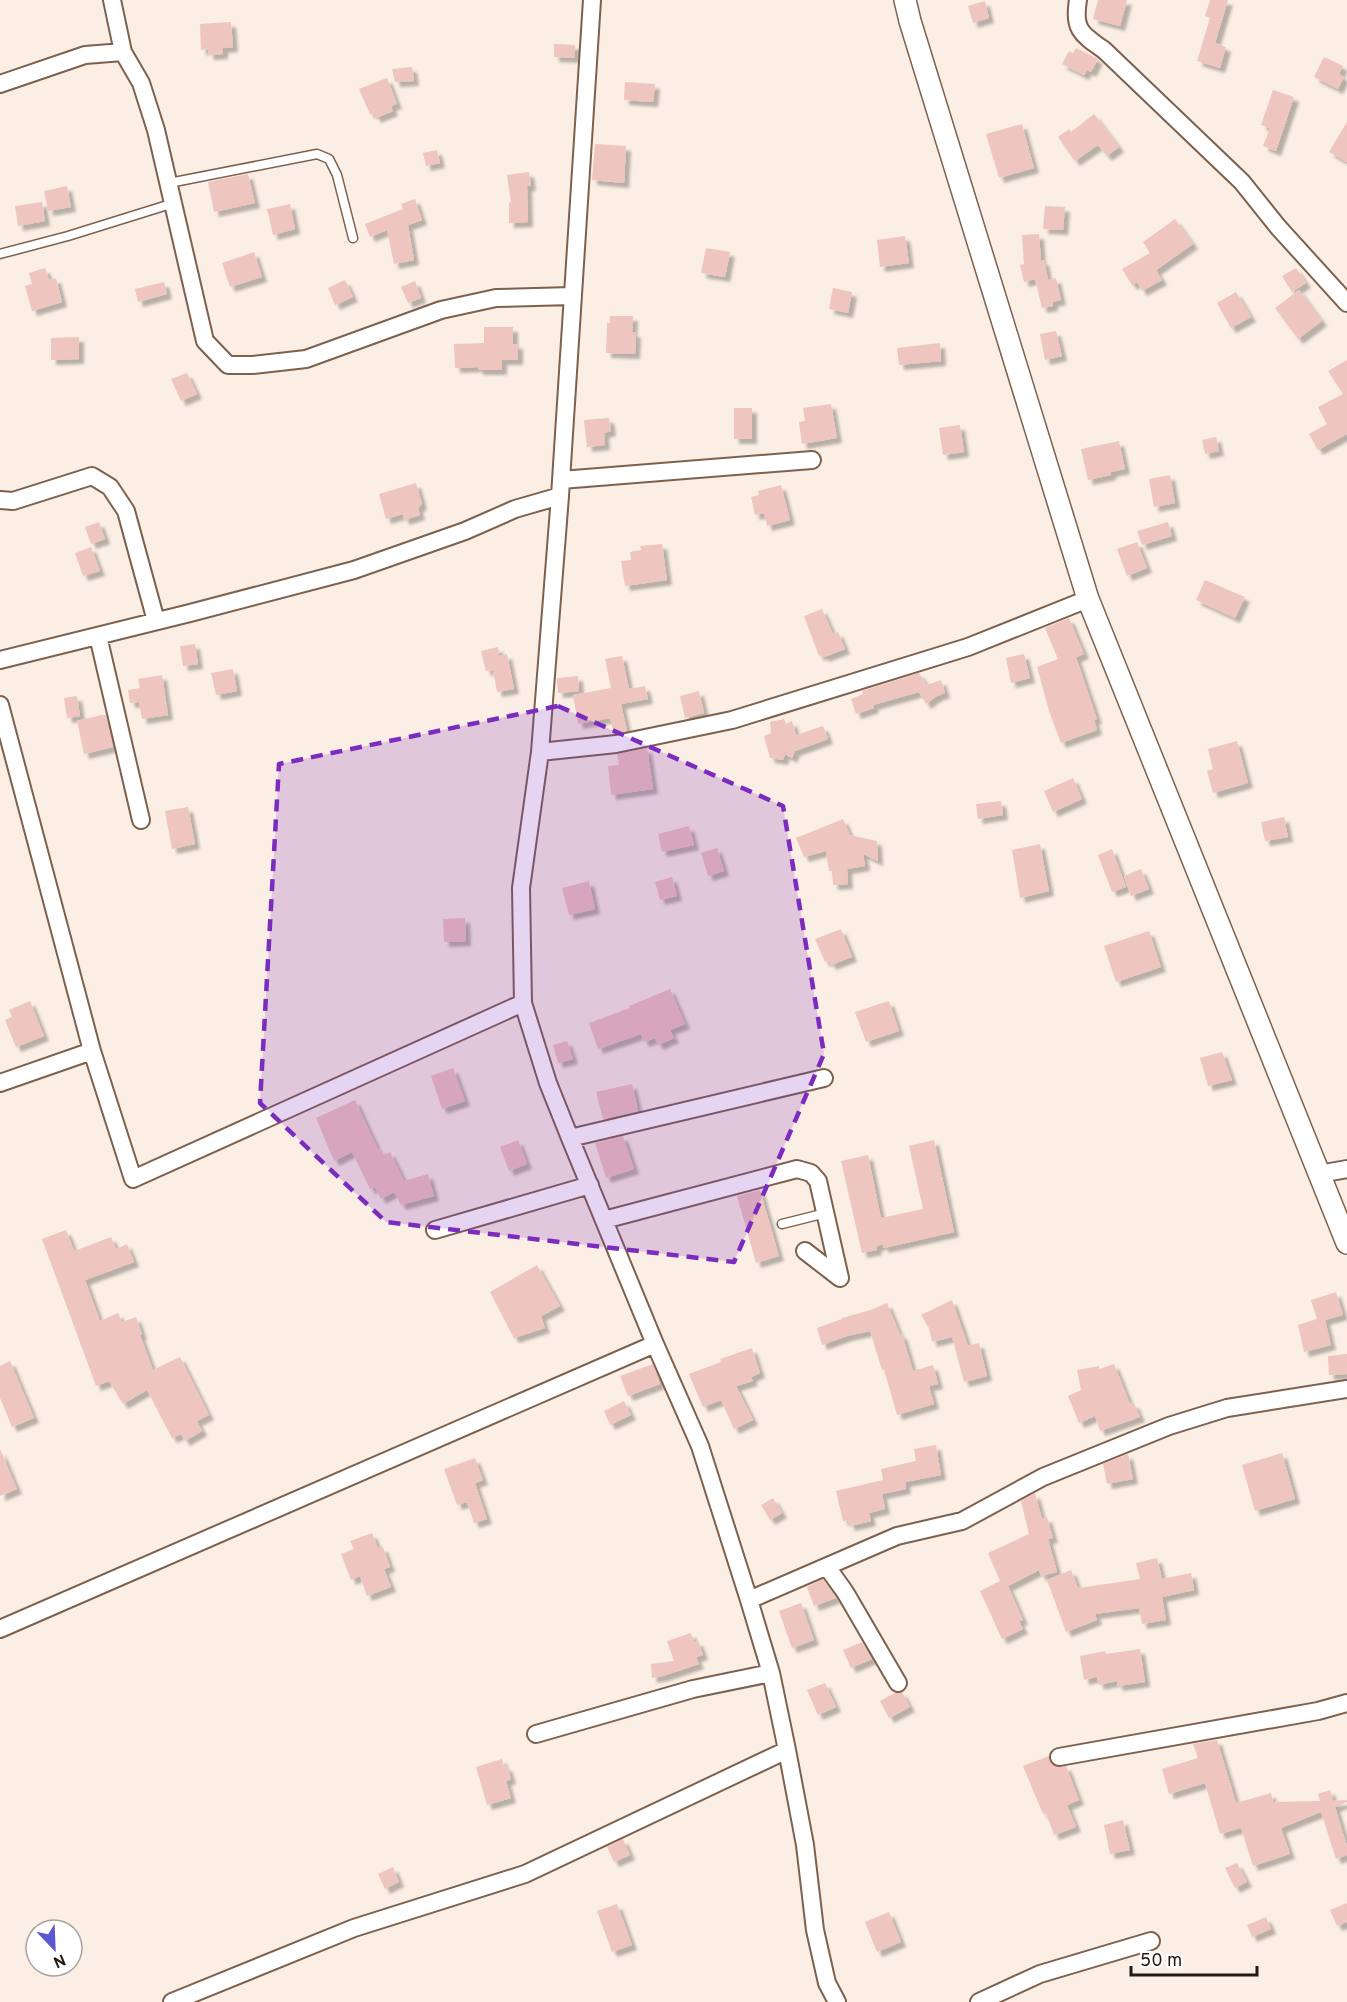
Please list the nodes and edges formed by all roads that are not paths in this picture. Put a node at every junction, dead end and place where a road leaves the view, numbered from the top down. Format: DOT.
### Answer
graph roads {
  1 [pos="112,0"];
  2 [pos="592,0"];
  3 [pos="905,0"];
  4 [pos="1078,0"];
  5 [pos="123,52"];
  6 [pos="0,84"];
  7 [pos="169,183"];
  8 [pos="174,203"];
  9 [pos="353,238"];
  10 [pos="0,254"];
  11 [pos="572,296"];
  12 [pos="1347,303"];
  13 [pos="812,460"];
  14 [pos="560,488"];
  15 [pos="0,500"];
  16 [pos="1088,600"];
  17 [pos="156,621"];
  18 [pos="98,636"];
  19 [pos="0,660"];
  20 [pos="0,705"];
  21 [pos="540,752"];
  22 [pos="141,820"];
  23 [pos="523,1003"];
  24 [pos="92,1051"];
  25 [pos="824,1078"];
  26 [pos="0,1083"];
  27 [pos="570,1138"];
  28 [pos="1347,1169"];
  29 [pos="1319,1174"];
  30 [pos="590,1185"];
  31 [pos="826,1214"];
  32 [pos="604,1220"];
  33 [pos="782,1224"];
  34 [pos="435,1230"];
  35 [pos="1347,1243"];
  36 [pos="805,1251"];
  37 [pos="655,1344"];
  38 [pos="1347,1389"];
  39 [pos="827,1567"];
  40 [pos="749,1600"];
  41 [pos="0,1629"];
  42 [pos="771,1673"];
  43 [pos="898,1683"];
  44 [pos="1347,1703"];
  45 [pos="536,1734"];
  46 [pos="787,1750"];
  47 [pos="1059,1756"];
  48 [pos="1151,1941"];
  49 [pos="172,2002"];
  50 [pos="837,2002"];
  51 [pos="979,2002"];
  1 -- 5 [label="street"];
  2 -- 11 [label="street"];
  3 -- 16 [label="street"];
  4 -- 12 [label="street"];
  5 -- 6 [label="street"];
  5 -- 7 [label="street"];
  7 -- 8 [label="street"];
  7 -- 9 [label="lane"];
  8 -- 10 [label="lane"];
  8 -- 11 [label="street"];
  11 -- 14 [label="street"];
  13 -- 14 [label="street"];
  14 -- 17 [label="street"];
  14 -- 21 [label="street"];
  15 -- 17 [label="street"];
  16 -- 21 [label="street"];
  16 -- 29 [label="street"];
  17 -- 18 [label="street"];
  18 -- 19 [label="street"];
  18 -- 22 [label="street"];
  20 -- 24 [label="street"];
  21 -- 23 [label="street"];
  23 -- 24 [label="street"];
  23 -- 27 [label="street"];
  24 -- 26 [label="street"];
  25 -- 27 [label="street"];
  27 -- 30 [label="street"];
  28 -- 29 [label="street"];
  29 -- 35 [label="street"];
  30 -- 32 [label="street"];
  30 -- 34 [label="street"];
  31 -- 32 [label="street"];
  31 -- 33 [label="lane"];
  31 -- 36 [label="street"];
  32 -- 37 [label="street"];
  37 -- 40 [label="street"];
  37 -- 41 [label="street"];
  38 -- 39 [label="street"];
  39 -- 40 [label="street"];
  39 -- 43 [label="street"];
  40 -- 42 [label="street"];
  42 -- 45 [label="street"];
  42 -- 46 [label="street"];
  44 -- 47 [label="street"];
  46 -- 49 [label="street"];
  46 -- 50 [label="street"];
  48 -- 51 [label="street"];
}
